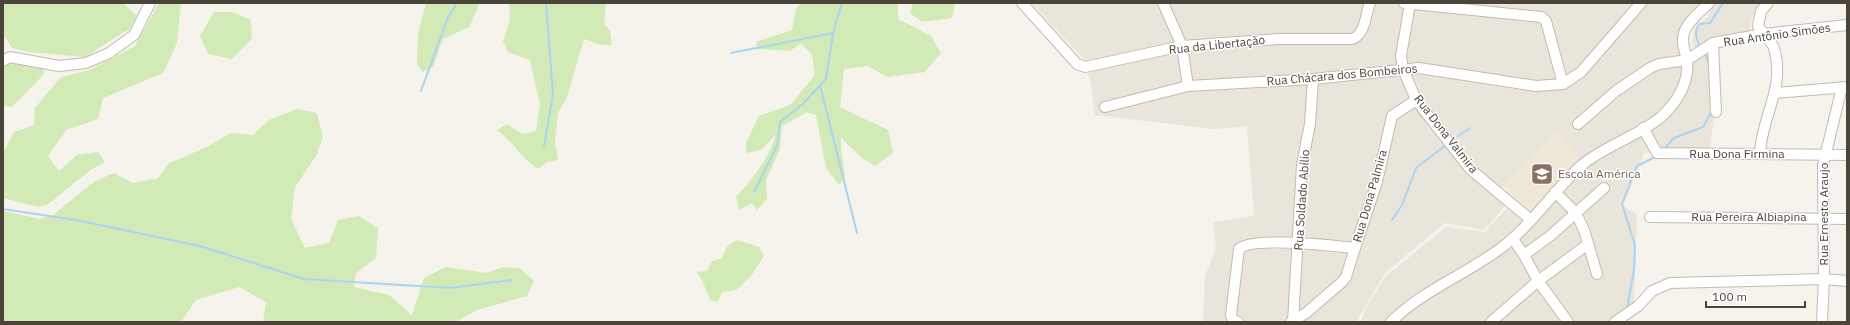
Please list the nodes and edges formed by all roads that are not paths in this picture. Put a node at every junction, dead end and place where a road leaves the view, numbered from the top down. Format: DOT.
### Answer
graph roads {
  1 [pos="150,3"];
  2 [pos="1022,3"];
  3 [pos="1163,3"];
  4 [pos="1370,3"];
  5 [pos="1641,3"];
  6 [pos="1709,3"];
  7 [pos="1768,3"];
  8 [pos="1407,4"];
  9 [pos="1432,5"];
  10 [pos="1847,25"];
  11 [pos="1763,34"];
  12 [pos="1714,44"];
  13 [pos="1182,46"];
  14 [pos="1687,60"];
  15 [pos="3,61"];
  16 [pos="1403,69"];
  17 [pos="1313,79"];
  18 [pos="1563,84"];
  19 [pos="1188,86"];
  20 [pos="1845,87"];
  21 [pos="1776,93"];
  22 [pos="1416,100"];
  23 [pos="1105,106"];
  24 [pos="1716,112"];
  25 [pos="1578,124"];
  26 [pos="1643,128"];
  27 [pos="1760,154"];
  28 [pos="1825,154"];
  29 [pos="1847,155"];
  30 [pos="1604,188"];
  31 [pos="1556,192"];
  32 [pos="1576,213"];
  33 [pos="1650,217"];
  34 [pos="1530,219"];
  35 [pos="1824,219"];
  36 [pos="1847,219"];
  37 [pos="1513,239"];
  38 [pos="1298,243"];
  39 [pos="1588,244"];
  40 [pos="1355,248"];
  41 [pos="1524,255"];
  42 [pos="1597,274"];
  43 [pos="1824,279"];
  44 [pos="1538,281"];
  45 [pos="1847,281"];
  46 [pos="1238,322"];
  47 [pos="1292,322"];
  48 [pos="1392,322"];
  49 [pos="1491,322"];
  50 [pos="1568,322"];
  51 [pos="1615,322"];
  52 [pos="1822,322"];
  1 -- 15 [label="street"];
  2 -- 13 [label="street, Rua da Libertação"];
  3 -- 13 [label="street"];
  4 -- 13 [label="street, Rua da Libertação"];
  5 -- 18 [label="street, Rua Chácara dos Bombeiros"];
  6 -- 14 [label="street"];
  7 -- 11 [label="street"];
  8 -- 9 [label="street"];
  8 -- 16 [label="street, Rua Dona Valmira"];
  9 -- 18 [label="street"];
  10 -- 11 [label="street, Rua Antônio Simões"];
  11 -- 12 [label="street, Rua Antônio Simões"];
  11 -- 21 [label="street"];
  12 -- 14 [label="street, Rua Antônio Simões"];
  12 -- 24 [label="street"];
  13 -- 19 [label="street"];
  14 -- 25 [label="street"];
  14 -- 26 [label="street"];
  16 -- 17 [label="street, Rua Chácara dos Bombeiros"];
  16 -- 18 [label="street, Rua Chácara dos Bombeiros"];
  16 -- 22 [label="street, Rua Dona Valmira"];
  17 -- 19 [label="street, Rua Chácara dos Bombeiros"];
  17 -- 38 [label="street, Rua Soldado Abílio"];
  19 -- 23 [label="street, Rua Chácara dos Bombeiros"];
  20 -- 21 [label="street"];
  20 -- 28 [label="street, Rua Ernesto Araujo"];
  21 -- 27 [label="street"];
  22 -- 34 [label="street, Rua Dona Valmira"];
  22 -- 40 [label="street, Rua Dona Palmira"];
  26 -- 27 [label="street, Rua Dona Firmina"];
  26 -- 31 [label="street"];
  27 -- 28 [label="street, Rua Dona Firmina"];
  28 -- 29 [label="street, Rua Dona Firmina"];
  28 -- 35 [label="street, Rua Ernesto Araujo"];
  30 -- 32 [label="street"];
  31 -- 32 [label="street"];
  31 -- 34 [label="street"];
  32 -- 39 [label="street"];
  32 -- 41 [label="street"];
  33 -- 35 [label="street, Rua Pereira Albiapina"];
  34 -- 37 [label="street"];
  35 -- 36 [label="street, Rua Pereira Albiapina"];
  35 -- 43 [label="street, Rua Ernesto Araujo"];
  37 -- 41 [label="street"];
  37 -- 48 [label="street"];
  38 -- 40 [label="street, Rua Dona Palmira"];
  38 -- 46 [label="street, Rua Dona Palmira"];
  38 -- 47 [label="street, Rua Soldado Abílio"];
  39 -- 42 [label="street"];
  39 -- 44 [label="street"];
  40 -- 47 [label="street"];
  41 -- 44 [label="street"];
  43 -- 45 [label="street"];
  43 -- 51 [label="street"];
  43 -- 52 [label="street, Rua Ernesto Araujo"];
  44 -- 49 [label="street"];
  44 -- 50 [label="street"];
}
